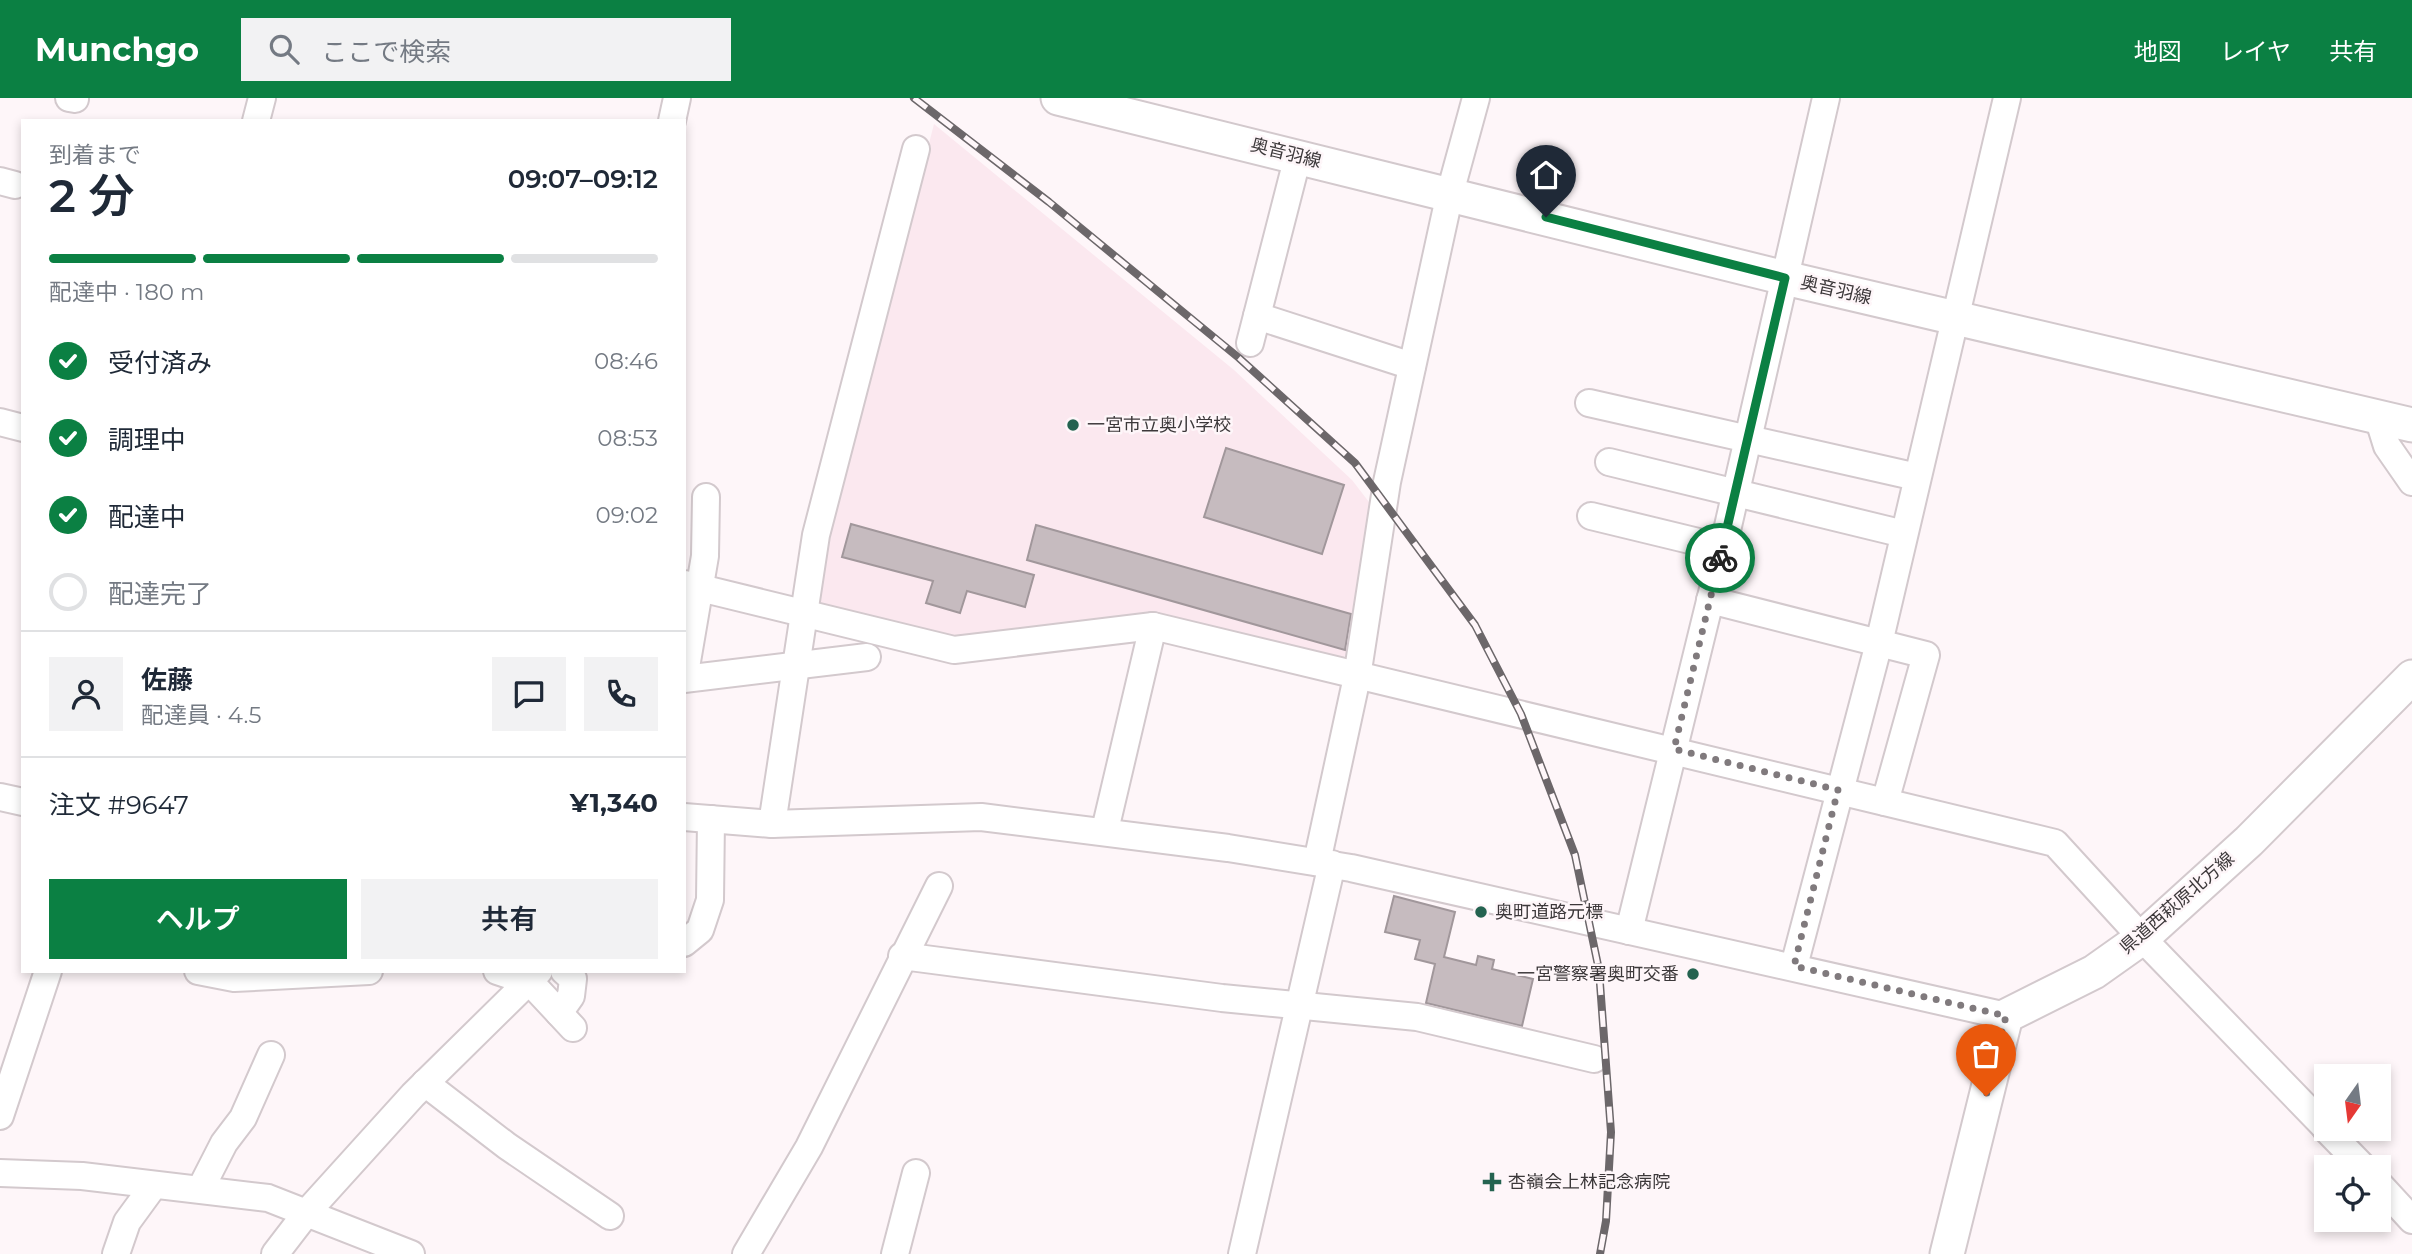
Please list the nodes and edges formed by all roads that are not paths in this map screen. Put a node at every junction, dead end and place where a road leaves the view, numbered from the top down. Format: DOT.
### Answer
graph roads {
  1 [pos="262,98"];
  2 [pos="677,98"];
  3 [pos="1058,98"];
  4 [pos="1476,98"];
  5 [pos="1826,98"];
  6 [pos="2007,98"];
  7 [pos="1129,106"];
  8 [pos="257,119"];
  9 [pos="672,119"];
  10 [pos="916,149"];
  11 [pos="1298,156"];
  12 [pos="1450,193"];
  13 [pos="1785,278"];
  14 [pos="1257,316"];
  15 [pos="1955,317"];
  16 [pos="1250,344"];
  17 [pos="1412,366"];
  18 [pos="1589,403"];
  19 [pos="2378,417"];
  20 [pos="0,422"];
  21 [pos="2412,425"];
  22 [pos="21,427"];
  23 [pos="1747,441"];
  24 [pos="1609,462"];
  25 [pos="1917,477"];
  26 [pos="2412,482"];
  27 [pos="1734,493"];
  28 [pos="706,497"];
  29 [pos="1591,516"];
  30 [pos="1904,534"];
  31 [pos="1723,548"];
  32 [pos="691,585"];
  33 [pos="1710,600"];
  34 [pos="804,612"];
  35 [pos="1153,626"];
  36 [pos="1878,643"];
  37 [pos="867,657"];
  38 [pos="797,668"];
  39 [pos="686,672"];
  40 [pos="1357,677"];
  41 [pos="2412,677"];
  42 [pos="686,679"];
  43 [pos="1674,749"];
  44 [pos="1838,790"];
  45 [pos="0,797"];
  46 [pos="21,802"];
  47 [pos="1885,802"];
  48 [pos="686,817"];
  49 [pos="711,819"];
  50 [pos="772,824"];
  51 [pos="1105,830"];
  52 [pos="1325,863"];
  53 [pos="939,886"];
  54 [pos="1629,930"];
  55 [pos="2142,938"];
  56 [pos="686,941"];
  57 [pos="902,956"];
  58 [pos="1794,966"];
  59 [pos="47,973"];
  60 [pos="279,973"];
  61 [pos="512,973"];
  62 [pos="576,973"];
  63 [pos="234,974"];
  64 [pos="535,976"];
  65 [pos="1301,1004"];
  66 [pos="2006,1016"];
  67 [pos="271,1055"];
  68 [pos="1594,1059"];
  69 [pos="425,1083"];
  70 [pos="0,1116"];
  71 [pos="2314,1117"];
  72 [pos="2338,1141"];
  73 [pos="2351,1155"];
  74 [pos="0,1173"];
  75 [pos="916,1173"];
  76 [pos="155,1185"];
  77 [pos="201,1188"];
  78 [pos="2391,1197"];
  79 [pos="308,1211"];
  80 [pos="610,1216"];
  81 [pos="2412,1220"];
  82 [pos="116,1254"];
  83 [pos="275,1254"];
  84 [pos="411,1254"];
  85 [pos="746,1254"];
  86 [pos="895,1254"];
  87 [pos="1242,1254"];
  88 [pos="1947,1254"];
  1 -- 8 [label="street"];
  2 -- 9 [label="street"];
  3 -- 7 [label="main road, 奥音羽線"];
  4 -- 12 [label="street"];
  5 -- 13 [label="street"];
  6 -- 15 [label="street"];
  7 -- 11 [label="main road, 奥音羽線"];
  10 -- 34 [label="street"];
  11 -- 12 [label="main road, 奥音羽線"];
  11 -- 14 [label="street"];
  12 -- 13 [label="main road, 奥音羽線"];
  12 -- 17 [label="street"];
  13 -- 15 [label="main road, 奥音羽線"];
  13 -- 23 [label="street"];
  14 -- 16 [label="street"];
  14 -- 17 [label="street"];
  15 -- 19 [label="main road, 奥音羽線"];
  15 -- 25 [label="street"];
  17 -- 40 [label="street"];
  18 -- 23 [label="street"];
  19 -- 21 [label="main road, 奥音羽線"];
  19 -- 26 [label="street"];
  20 -- 22 [label="street"];
  23 -- 25 [label="street"];
  23 -- 27 [label="street"];
  24 -- 27 [label="street"];
  25 -- 30 [label="street"];
  27 -- 30 [label="street"];
  27 -- 31 [label="street"];
  28 -- 32 [label="street"];
  29 -- 31 [label="street"];
  30 -- 36 [label="street"];
  31 -- 33 [label="street"];
  32 -- 34 [label="street"];
  32 -- 39 [label="street"];
  33 -- 36 [label="street"];
  33 -- 43 [label="street"];
  34 -- 35 [label="street"];
  34 -- 38 [label="street"];
  35 -- 40 [label="street"];
  35 -- 51 [label="street"];
  36 -- 44 [label="street"];
  36 -- 47 [label="street"];
  37 -- 38 [label="street"];
  38 -- 42 [label="street"];
  38 -- 50 [label="street"];
  40 -- 43 [label="street"];
  40 -- 52 [label="street"];
  41 -- 55 [label="main road, 県道西萩原北方線"];
  43 -- 44 [label="street"];
  43 -- 54 [label="street"];
  44 -- 47 [label="street"];
  44 -- 58 [label="street"];
  45 -- 46 [label="street"];
  47 -- 55 [label="street"];
  48 -- 49 [label="street"];
  49 -- 50 [label="street"];
  49 -- 56 [label="street"];
  50 -- 51 [label="street"];
  51 -- 52 [label="street"];
  52 -- 54 [label="street"];
  52 -- 65 [label="street"];
  53 -- 57 [label="street"];
  54 -- 58 [label="street"];
  55 -- 66 [label="main road, 県道西萩原北方線"];
  55 -- 71 [label="street"];
  57 -- 65 [label="street"];
  57 -- 85 [label="street"];
  58 -- 66 [label="street"];
  59 -- 70 [label="street"];
  60 -- 63 [label="street"];
  61 -- 64 [label="street"];
  62 -- 64 [label="street"];
  64 -- 69 [label="street"];
  65 -- 68 [label="street"];
  65 -- 87 [label="street"];
  66 -- 88 [label="main road"];
  67 -- 77 [label="street"];
  69 -- 79 [label="street"];
  69 -- 80 [label="street"];
  72 -- 73 [label="street"];
  74 -- 76 [label="street"];
  75 -- 86 [label="street"];
  76 -- 77 [label="street"];
  76 -- 82 [label="street"];
  77 -- 79 [label="street"];
  78 -- 81 [label="street"];
  79 -- 83 [label="street"];
  79 -- 84 [label="street"];
}
